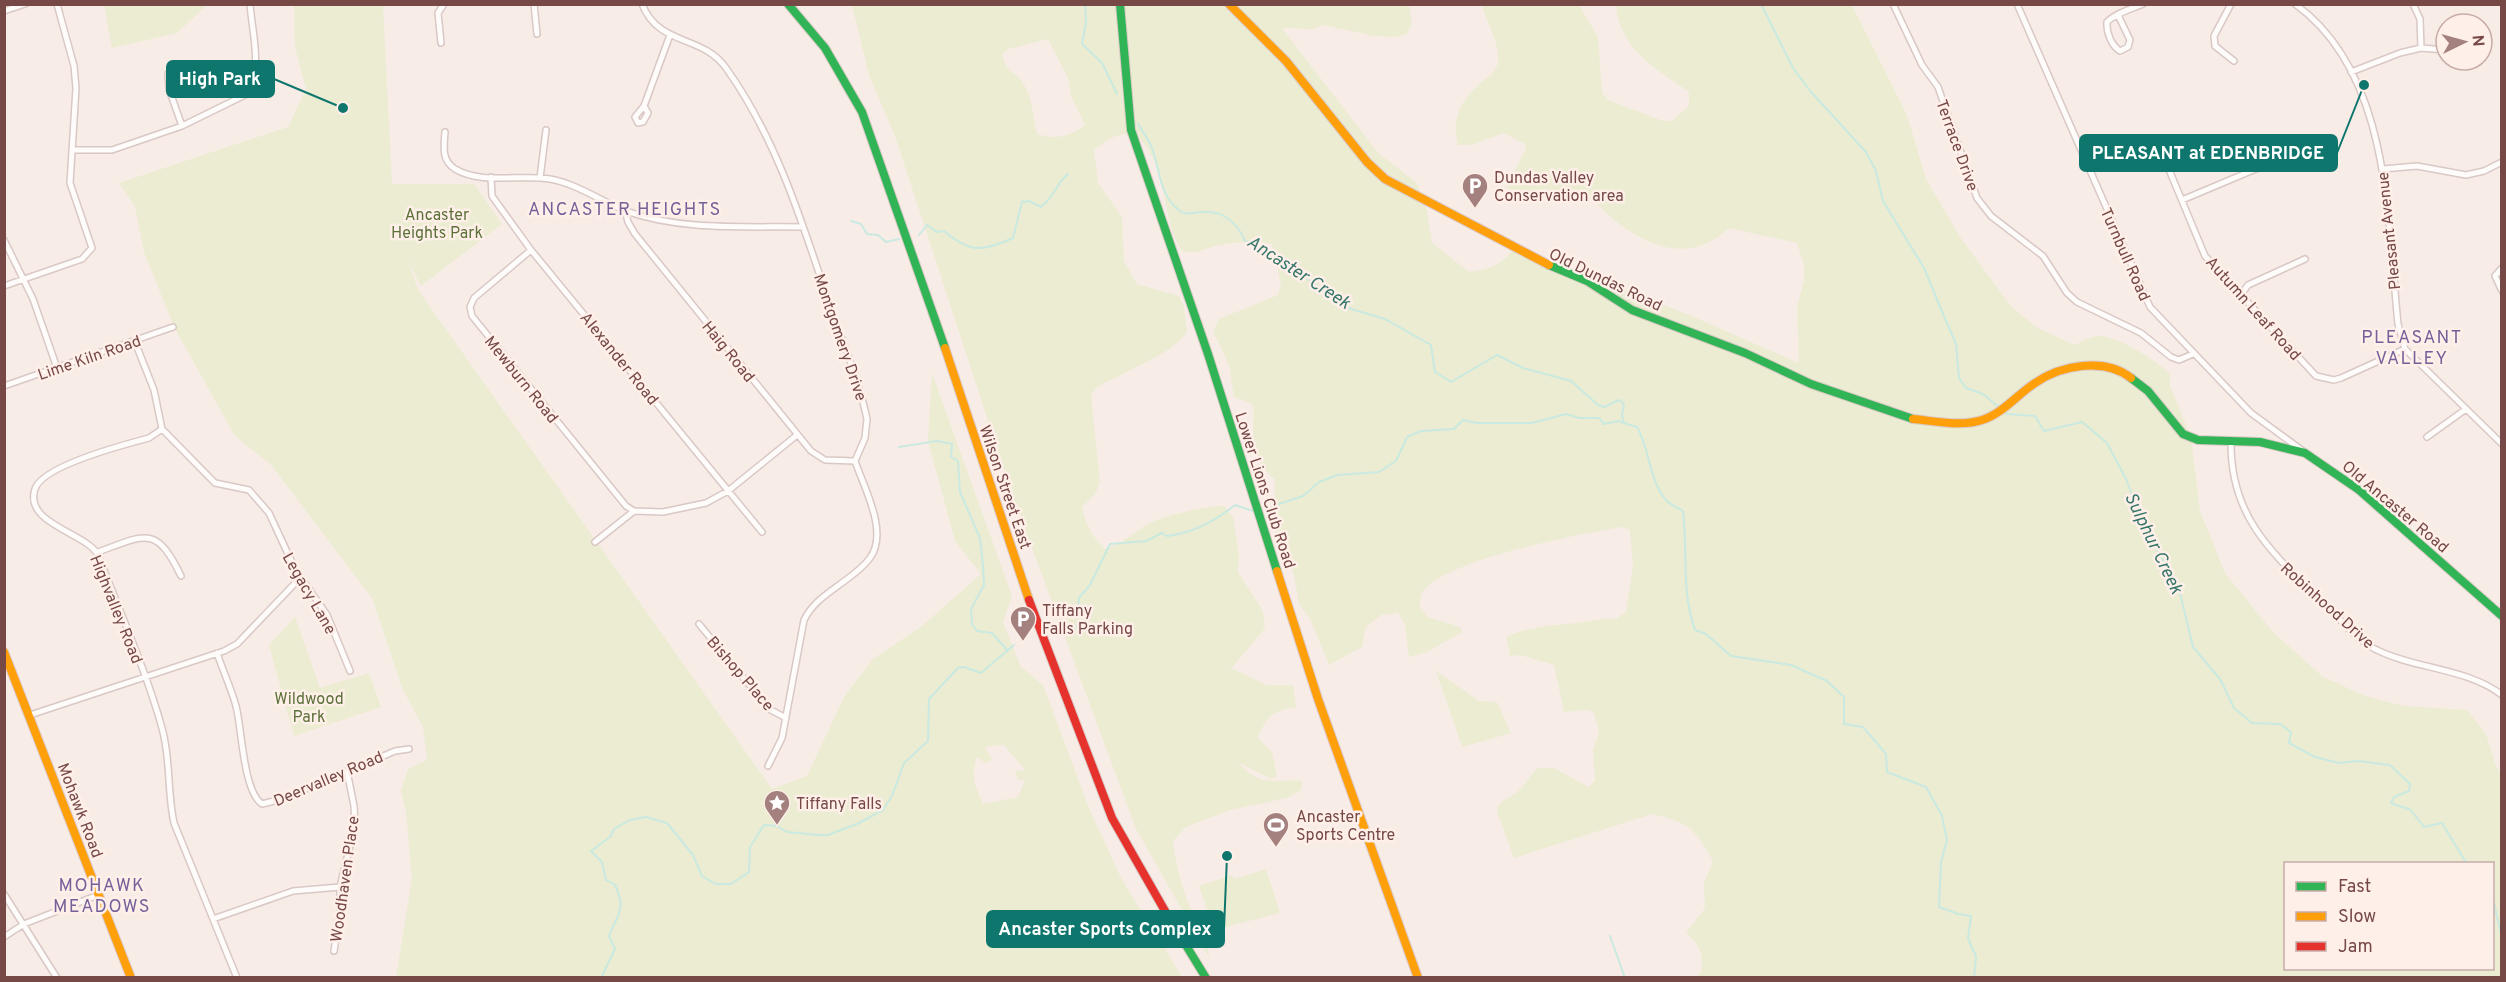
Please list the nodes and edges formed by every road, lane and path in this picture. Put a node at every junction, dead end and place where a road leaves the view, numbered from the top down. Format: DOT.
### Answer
graph roads {
  1 [pos="25,4"];
  2 [pos="57,4"];
  3 [pos="250,4"];
  4 [pos="534,4"];
  5 [pos="642,4"];
  6 [pos="788,4"];
  7 [pos="1120,4"];
  8 [pos="1229,4"];
  9 [pos="1893,4"];
  10 [pos="2017,4"];
  11 [pos="2143,4"];
  12 [pos="2230,4"];
  13 [pos="2295,4"];
  14 [pos="2413,4"];
  15 [pos="442,6"];
  16 [pos="4,11"];
  17 [pos="2118,15"];
  18 [pos="537,34"];
  19 [pos="670,35"];
  20 [pos="441,43"];
  21 [pos="2421,48"];
  22 [pos="2434,49"];
  23 [pos="2234,61"];
  24 [pos="2351,72"];
  25 [pos="168,74"];
  26 [pos="644,106"];
  27 [pos="182,126"];
  28 [pos="546,130"];
  29 [pos="445,132"];
  30 [pos="72,150"];
  31 [pos="2502,162"];
  32 [pos="2270,163"];
  33 [pos="2088,168"];
  34 [pos="2383,169"];
  35 [pos="491,177"];
  36 [pos="540,178"];
  37 [pos="2182,200"];
  38 [pos="625,210"];
  39 [pos="803,227"];
  40 [pos="4,240"];
  41 [pos="531,250"];
  42 [pos="2305,260"];
  43 [pos="2502,268"];
  44 [pos="24,280"];
  45 [pos="4,286"];
  46 [pos="2502,291"];
  47 [pos="2240,296"];
  48 [pos="173,327"];
  49 [pos="135,342"];
  50 [pos="2405,349"];
  51 [pos="2193,354"];
  52 [pos="57,368"];
  53 [pos="4,386"];
  54 [pos="2010,401"];
  55 [pos="2466,410"];
  56 [pos="162,429"];
  57 [pos="797,435"];
  58 [pos="2427,437"];
  59 [pos="2231,441"];
  60 [pos="2502,444"];
  61 [pos="2305,453"];
  62 [pos="855,461"];
  63 [pos="729,491"];
  64 [pos="634,511"];
  65 [pos="762,532"];
  66 [pos="595,542"];
  67 [pos="98,552"];
  68 [pos="181,576"];
  69 [pos="301,577"];
  70 [pos="2502,616"];
  71 [pos="699,624"];
  72 [pos="4,652"];
  73 [pos="217,653"];
  74 [pos="350,671"];
  75 [pos="144,677"];
  76 [pos="2502,694"];
  77 [pos="30,715"];
  78 [pos="786,718"];
  79 [pos="409,749"];
  80 [pos="768,766"];
  81 [pos="347,771"];
  82 [pos="340,887"];
  83 [pos="4,894"];
  84 [pos="98,895"];
  85 [pos="213,919"];
  86 [pos="24,924"];
  87 [pos="4,937"];
  88 [pos="334,951"];
  89 [pos="57,978"];
  90 [pos="131,978"];
  91 [pos="237,978"];
  92 [pos="1206,978"];
  93 [pos="1418,978"];
  1 -- 16 [label="street"];
  2 -- 30 [label="street"];
  3 -- 27 [label="street"];
  4 -- 18 [label="street"];
  5 -- 19 [label="street, Montgomery Drive"];
  6 -- 92 [label="street, Wilson Street East"];
  7 -- 93 [label="street, Lower Lions Club Road"];
  8 -- 54 [label="street, Old Dundas Road"];
  9 -- 51 [label="street, Terrace Drive"];
  10 -- 33 [label="street, Turnbull Road"];
  11 -- 17 [label="street"];
  12 -- 23 [label="street"];
  13 -- 24 [label="street, Pleasant Avenue"];
  14 -- 21 [label="street"];
  15 -- 20 [label="street"];
  17 -- 17 [label="street"];
  19 -- 26 [label="street"];
  19 -- 39 [label="street, Montgomery Drive"];
  21 -- 22 [label="street"];
  21 -- 24 [label="street"];
  24 -- 34 [label="street, Pleasant Avenue"];
  25 -- 27 [label="street"];
  27 -- 30 [label="street"];
  28 -- 36 [label="street"];
  29 -- 35 [label="street"];
  30 -- 44 [label="street"];
  31 -- 34 [label="street"];
  32 -- 37 [label="street"];
  33 -- 37 [label="street, Autumn Leaf Road"];
  33 -- 51 [label="street, Turnbull Road"];
  34 -- 50 [label="street, Pleasant Avenue"];
  35 -- 36 [label="street"];
  35 -- 41 [label="street, Alexander Road"];
  36 -- 38 [label="street"];
  37 -- 47 [label="street, Autumn Leaf Road"];
  38 -- 39 [label="street"];
  38 -- 57 [label="street, Haig Road"];
  39 -- 62 [label="street, Montgomery Drive"];
  40 -- 44 [label="street"];
  41 -- 63 [label="street, Alexander Road"];
  41 -- 64 [label="street, Mewburn Road"];
  42 -- 47 [label="street"];
  43 -- 46 [label="street"];
  44 -- 45 [label="street"];
  44 -- 52 [label="street"];
  47 -- 50 [label="street, Autumn Leaf Road"];
  48 -- 49 [label="street, Lime Kiln Road"];
  49 -- 52 [label="street, Lime Kiln Road"];
  49 -- 56 [label="street"];
  50 -- 55 [label="street"];
  51 -- 61 [label="street, Turnbull Road"];
  52 -- 53 [label="street, Lime Kiln Road"];
  54 -- 59 [label="street, Old Ancaster Road"];
  55 -- 58 [label="street"];
  55 -- 60 [label="street"];
  56 -- 67 [label="street, Highvalley Road"];
  56 -- 69 [label="street, Legacy Lane"];
  57 -- 62 [label="street, Haig Road"];
  57 -- 63 [label="street"];
  59 -- 61 [label="street, Old Ancaster Road"];
  59 -- 76 [label="street, Robinhood Drive"];
  61 -- 70 [label="street, Old Ancaster Road"];
  62 -- 78 [label="street"];
  63 -- 64 [label="street"];
  63 -- 65 [label="street, Alexander Road"];
  64 -- 66 [label="street"];
  67 -- 68 [label="street"];
  67 -- 75 [label="street, Highvalley Road"];
  69 -- 73 [label="street"];
  69 -- 74 [label="street, Legacy Lane"];
  71 -- 78 [label="street, Bishop Place"];
  72 -- 77 [label="street, Mohawk Road"];
  73 -- 75 [label="street"];
  73 -- 81 [label="street, Deervalley Road"];
  75 -- 77 [label="street"];
  75 -- 85 [label="street, Highvalley Road"];
  77 -- 84 [label="street, Mohawk Road"];
  78 -- 80 [label="street"];
  79 -- 81 [label="street, Deervalley Road"];
  81 -- 82 [label="street, Woodhaven Place"];
  82 -- 85 [label="street"];
  82 -- 88 [label="street, Woodhaven Place"];
  83 -- 86 [label="street"];
  84 -- 86 [label="street"];
  84 -- 90 [label="street, Mohawk Road"];
  85 -- 91 [label="street, Highvalley Road"];
  86 -- 87 [label="street"];
  86 -- 89 [label="street"];
}
